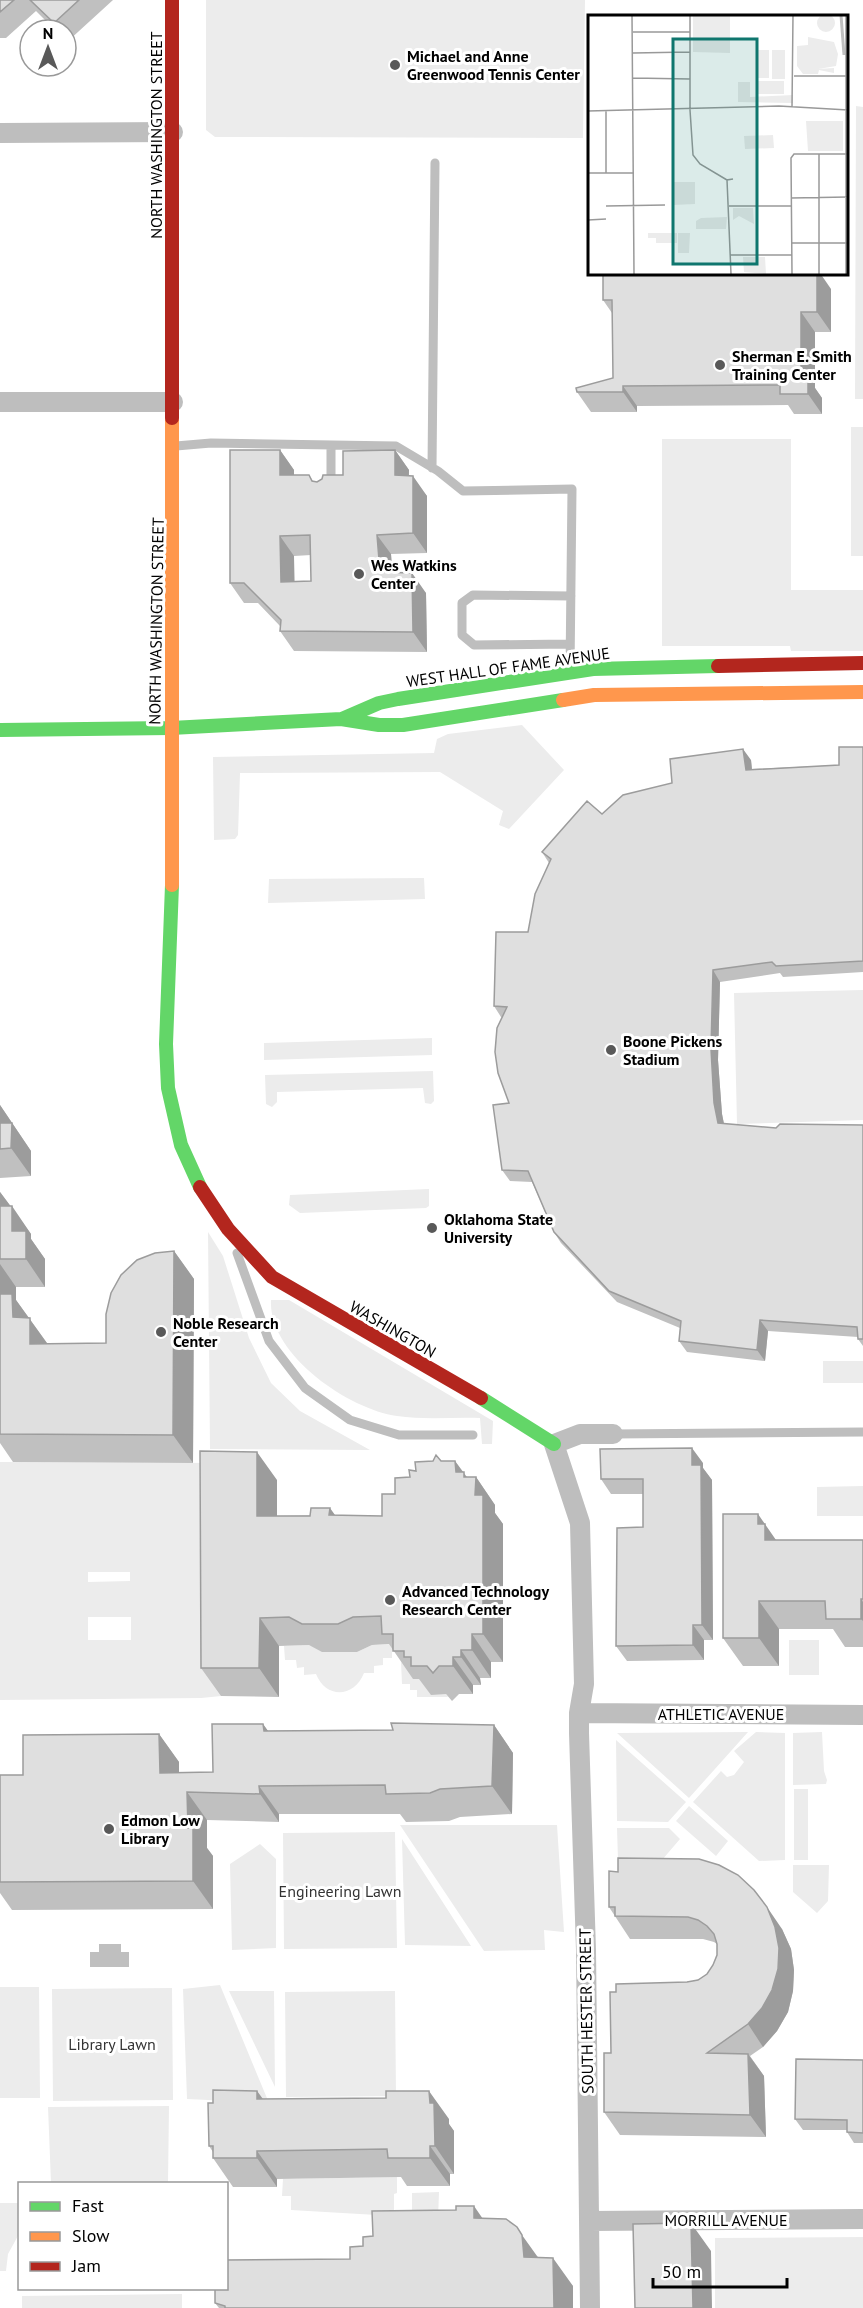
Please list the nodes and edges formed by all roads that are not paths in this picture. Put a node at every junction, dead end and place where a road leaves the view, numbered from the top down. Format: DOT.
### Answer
graph roads {
  1 [pos="172,0"];
  2 [pos="172,132"];
  3 [pos="0,133"];
  4 [pos="435,163"];
  5 [pos="0,402"];
  6 [pos="173,402"];
  7 [pos="331,445"];
  8 [pos="173,446"];
  9 [pos="432,468"];
  10 [pos="330,495"];
  11 [pos="571,596"];
  12 [pos="570,644"];
  13 [pos="863,663"];
  14 [pos="570,673"];
  15 [pos="863,692"];
  16 [pos="341,719"];
  17 [pos="171,728"];
  18 [pos="0,730"];
  19 [pos="228,1228"];
  20 [pos="863,1432"];
  21 [pos="613,1434"];
  22 [pos="473,1435"];
  23 [pos="554,1444"];
  24 [pos="579,1713"];
  25 [pos="863,1715"];
  26 [pos="863,2219"];
  27 [pos="589,2221"];
  28 [pos="590,2308"];
  1 -- 2 [label="main road, NORTH WASHINGTON STREET"];
  2 -- 3 [label="street"];
  2 -- 6 [label="main road, NORTH WASHINGTON STREET"];
  4 -- 9 [label="lane"];
  5 -- 6 [label="street"];
  6 -- 8 [label="main road, NORTH WASHINGTON STREET"];
  7 -- 8 [label="lane"];
  7 -- 9 [label="lane"];
  7 -- 10 [label="lane"];
  8 -- 17 [label="main road, NORTH WASHINGTON STREET"];
  9 -- 11 [label="lane"];
  11 -- 12 [label="lane"];
  11 -- 12 [label="lane"];
  12 -- 14 [label="lane"];
  13 -- 14 [label="main road, WEST HALL OF FAME AVENUE"];
  14 -- 16 [label="main road, WEST HALL OF FAME AVENUE"];
  15 -- 16 [label="main road, WEST HALL OF FAME AVENUE"];
  16 -- 17 [label="main road, WEST HALL OF FAME AVENUE"];
  17 -- 18 [label="main road, WEST HALL OF FAME AVENUE"];
  17 -- 19 [label="main road, NORTH WASHINGTON STREET"];
  19 -- 22 [label="lane"];
  19 -- 23 [label="main road, WASHINGTON"];
  20 -- 21 [label="lane"];
  21 -- 23 [label="street"];
  23 -- 24 [label="street, SOUTH HESTER STREET"];
  24 -- 25 [label="street, ATHLETIC AVENUE"];
  24 -- 27 [label="street, SOUTH HESTER STREET"];
  26 -- 27 [label="street, MORRILL AVENUE"];
  27 -- 28 [label="street, SOUTH HESTER STREET"];
}
